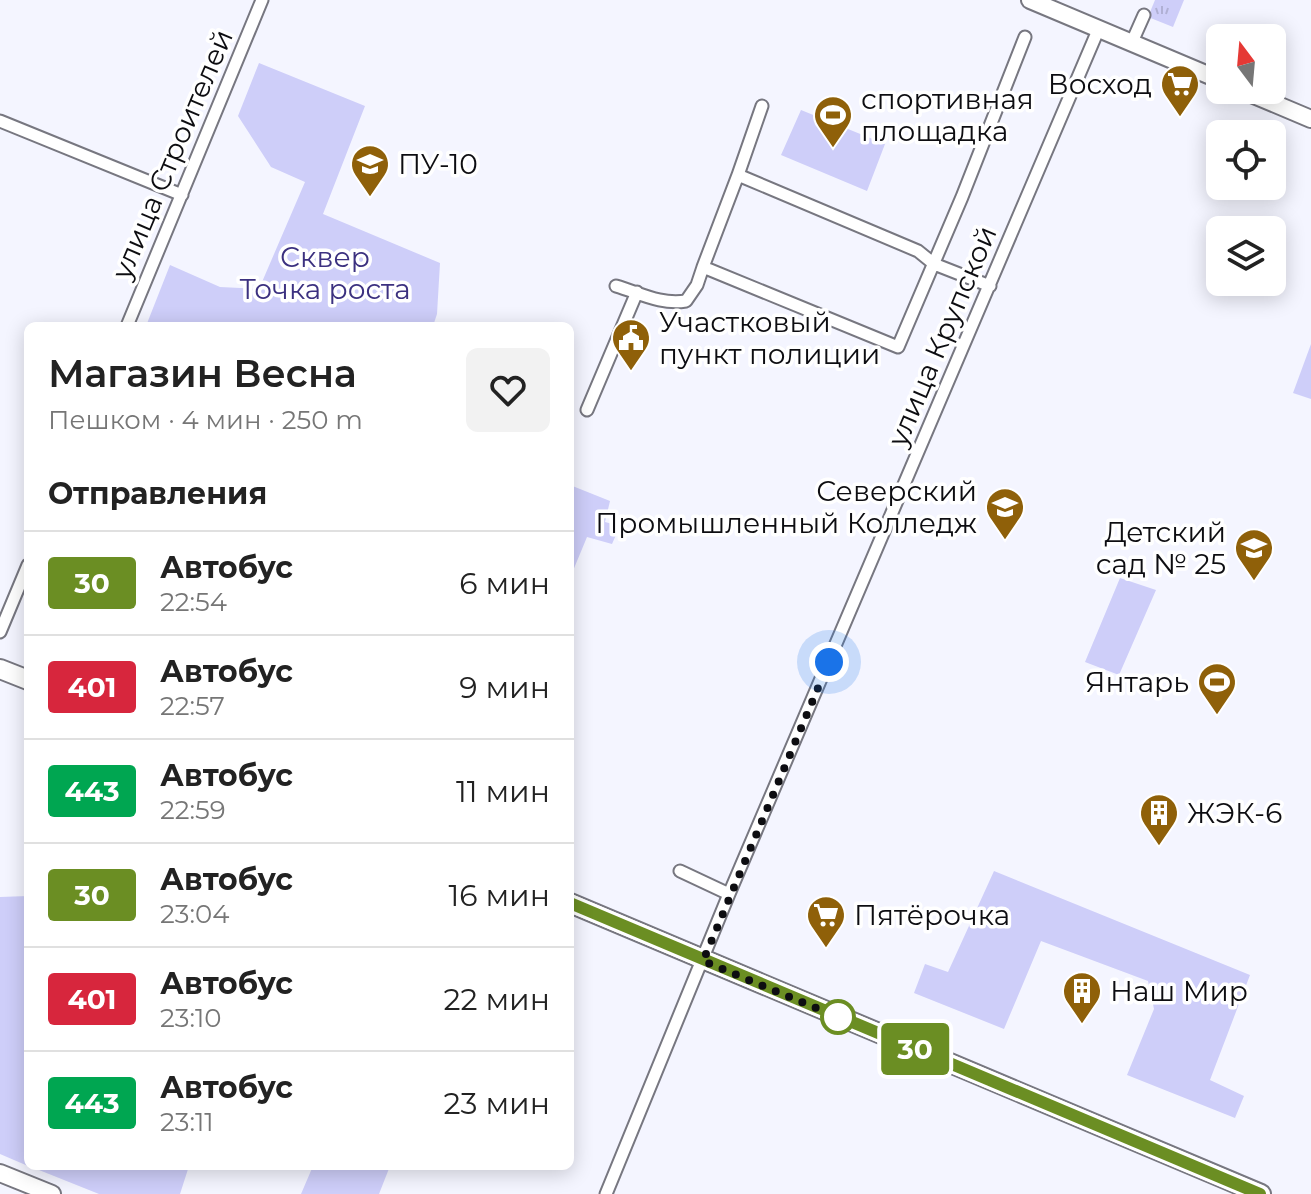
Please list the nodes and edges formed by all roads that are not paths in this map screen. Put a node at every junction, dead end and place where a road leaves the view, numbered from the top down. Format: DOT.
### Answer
graph roads {
  1 [pos="262,0"];
  2 [pos="1030,0"];
  3 [pos="1144,15"];
  4 [pos="1099,28"];
  5 [pos="1025,37"];
  6 [pos="1132,42"];
  7 [pos="1206,74"];
  8 [pos="1275,104"];
  9 [pos="762,106"];
  10 [pos="1311,119"];
  11 [pos="0,121"];
  12 [pos="738,175"];
  13 [pos="182,195"];
  14 [pos="934,264"];
  15 [pos="703,267"];
  16 [pos="616,286"];
  17 [pos="990,286"];
  18 [pos="637,292"];
  19 [pos="129,322"];
  20 [pos="587,410"];
  21 [pos="24,575"];
  22 [pos="0,632"];
  23 [pos="0,669"];
  24 [pos="24,678"];
  25 [pos="680,871"];
  26 [pos="729,894"];
  27 [pos="574,905"];
  28 [pos="703,961"];
  29 [pos="0,1173"];
  30 [pos="52,1194"];
  31 [pos="606,1194"];
  32 [pos="1261,1194"];
  1 -- 13 [label="street, улица Строителей"];
  2 -- 4 [label="main road"];
  3 -- 6 [label="street"];
  4 -- 6 [label="main road"];
  4 -- 17 [label="street, улица Крупской"];
  5 -- 14 [label="street"];
  6 -- 7 [label="main road"];
  8 -- 10 [label="main road"];
  9 -- 12 [label="street"];
  11 -- 13 [label="street"];
  12 -- 14 [label="street"];
  12 -- 15 [label="street"];
  13 -- 19 [label="street, улица Строителей"];
  14 -- 15 [label="street"];
  14 -- 17 [label="street"];
  15 -- 18 [label="street"];
  16 -- 18 [label="street"];
  17 -- 26 [label="street, улица Крупской"];
  18 -- 20 [label="street"];
  21 -- 22 [label="street"];
  23 -- 24 [label="main road"];
  25 -- 26 [label="street"];
  26 -- 28 [label="street, улица Крупской"];
  27 -- 28 [label="main road"];
  28 -- 31 [label="street, улица Крупской"];
  28 -- 32 [label="main road"];
  29 -- 30 [label="main road"];
}
